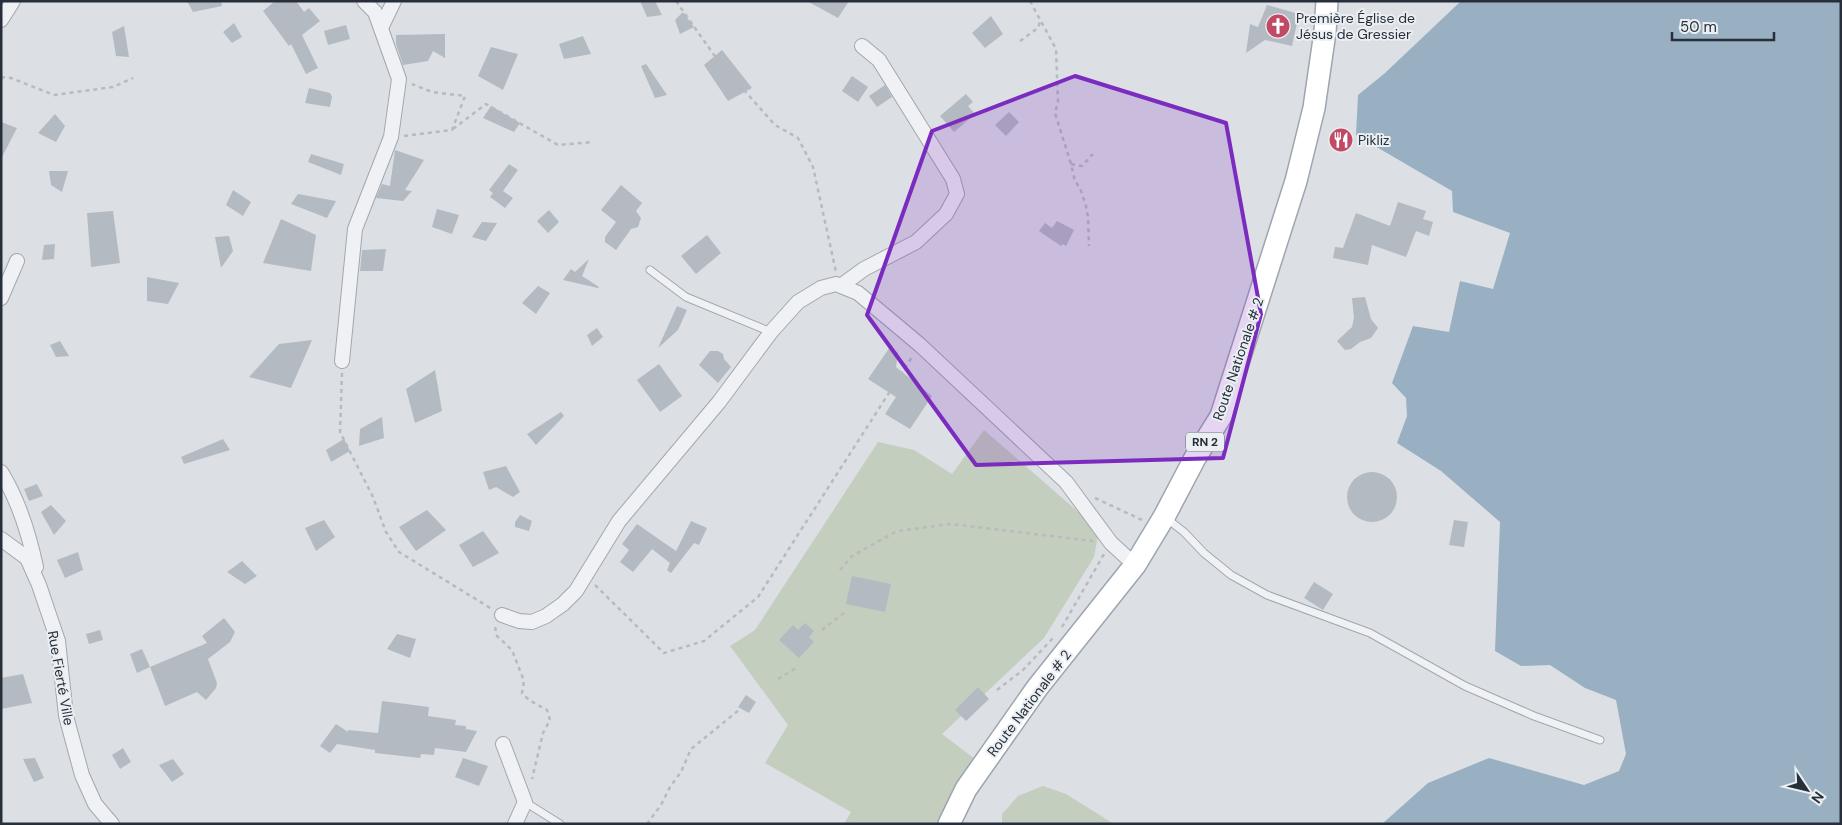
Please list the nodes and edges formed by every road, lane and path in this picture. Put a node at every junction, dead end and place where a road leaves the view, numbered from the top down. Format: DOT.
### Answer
graph roads {
  1 [pos="13,1"];
  2 [pos="364,1"];
  3 [pos="394,1"];
  4 [pos="676,1"];
  5 [pos="1030,1"];
  6 [pos="1327,1"];
  7 [pos="1,20"];
  8 [pos="1040,22"];
  9 [pos="381,28"];
  10 [pos="1020,41"];
  11 [pos="862,46"];
  12 [pos="1,77"];
  13 [pos="133,78"];
  14 [pos="399,79"];
  15 [pos="452,130"];
  16 [pos="391,137"];
  17 [pos="593,142"];
  18 [pos="1089,157"];
  19 [pos="1071,164"];
  20 [pos="1089,246"];
  21 [pos="18,261"];
  22 [pos="650,270"];
  23 [pos="839,284"];
  24 [pos="1,298"];
  25 [pos="771,332"];
  26 [pos="920,345"];
  27 [pos="342,361"];
  28 [pos="1,472"];
  29 [pos="1089,494"];
  30 [pos="1160,522"];
  31 [pos="1,540"];
  32 [pos="1111,543"];
  33 [pos="1135,565"];
  34 [pos="840,570"];
  35 [pos="586,577"];
  36 [pos="39,585"];
  37 [pos="845,612"];
  38 [pos="502,615"];
  39 [pos="822,630"];
  40 [pos="1060,630"];
  41 [pos="1054,636"];
  42 [pos="796,668"];
  43 [pos="778,679"];
  44 [pos="997,690"];
  45 [pos="739,710"];
  46 [pos="1600,740"];
  47 [pos="503,744"];
  48 [pos="525,802"];
  49 [pos="112,824"];
  50 [pos="515,824"];
  51 [pos="560,824"];
  52 [pos="647,824"];
  53 [pos="949,824"];
  1 -- 7 [label="street"];
  2 -- 9 [label="street"];
  3 -- 9 [label="street"];
  4 -- 23 [label="path"];
  5 -- 8 [label="path"];
  6 -- 30 [label="main road, Route Nationale # 2 / RN 2"];
  8 -- 10 [label="path"];
  8 -- 19 [label="path"];
  9 -- 14 [label="street"];
  11 -- 23 [label="street"];
  12 -- 13 [label="path"];
  14 -- 15 [label="path"];
  14 -- 16 [label="street"];
  15 -- 16 [label="path"];
  15 -- 17 [label="path"];
  16 -- 27 [label="street"];
  18 -- 19 [label="path"];
  19 -- 20 [label="path"];
  21 -- 24 [label="street"];
  22 -- 25 [label="lane"];
  23 -- 25 [label="street"];
  23 -- 26 [label="street"];
  25 -- 35 [label="street"];
  26 -- 32 [label="street"];
  26 -- 35 [label="path"];
  27 -- 38 [label="path"];
  28 -- 36 [label="street"];
  29 -- 30 [label="path"];
  30 -- 33 [label="main road, Route Nationale # 2 / RN 2"];
  30 -- 46 [label="lane"];
  31 -- 36 [label="street, Rue Fierté Ville"];
  32 -- 33 [label="street"];
  32 -- 34 [label="path"];
  32 -- 40 [label="path"];
  33 -- 53 [label="main road, Route Nationale # 2 / RN 2"];
  35 -- 38 [label="street"];
  36 -- 49 [label="street, Rue Fierté Ville"];
  37 -- 39 [label="path"];
  38 -- 48 [label="path"];
  41 -- 44 [label="path"];
  42 -- 43 [label="path"];
  45 -- 52 [label="path"];
  47 -- 48 [label="street"];
  48 -- 50 [label="street"];
  48 -- 51 [label="lane"];
}
